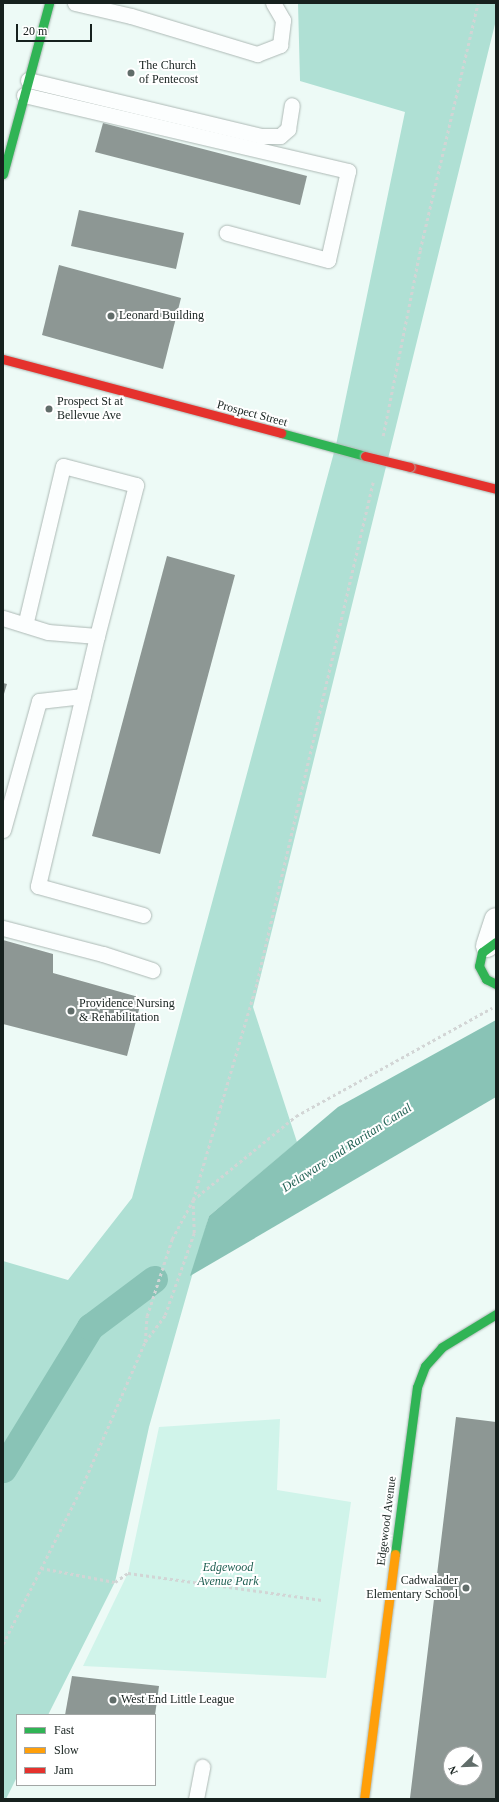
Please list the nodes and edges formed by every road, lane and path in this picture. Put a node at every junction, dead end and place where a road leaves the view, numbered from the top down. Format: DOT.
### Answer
graph roads {
  1 [pos="49,3"];
  2 [pos="75,3"];
  3 [pos="273,3"];
  4 [pos="478,3"];
  5 [pos="28,80"];
  6 [pos="24,95"];
  7 [pos="292,105"];
  8 [pos="3,174"];
  9 [pos="227,233"];
  10 [pos="3,359"];
  11 [pos="383,438"];
  12 [pos="375,475"];
  13 [pos="496,489"];
  14 [pos="3,618"];
  15 [pos="25,625"];
  16 [pos="97,636"];
  17 [pos="83,696"];
  18 [pos="3,830"];
  19 [pos="143,915"];
  20 [pos="496,919"];
  21 [pos="3,928"];
  22 [pos="491,944"];
  23 [pos="152,970"];
  24 [pos="496,984"];
  25 [pos="496,1006"];
  26 [pos="192,1200"];
  27 [pos="496,1314"];
  28 [pos="145,1342"];
  29 [pos="41,1568"];
  30 [pos="322,1600"];
  31 [pos="3,1644"];
  32 [pos="202,1767"];
  33 [pos="196,1799"];
  34 [pos="364,1799"];
  1 -- 5 [label="street"];
  2 -- 3 [label="lane"];
  4 -- 11 [label="path"];
  5 -- 6 [label="street"];
  5 -- 7 [label="lane"];
  6 -- 8 [label="street"];
  6 -- 9 [label="lane"];
  10 -- 13 [label="street, Prospect Street, bridge"];
  12 -- 26 [label="path"];
  14 -- 15 [label="lane"];
  15 -- 16 [label="lane"];
  15 -- 16 [label="lane"];
  16 -- 17 [label="lane"];
  17 -- 18 [label="lane"];
  17 -- 19 [label="lane"];
  20 -- 22 [label="street"];
  21 -- 23 [label="lane"];
  22 -- 24 [label="street"];
  25 -- 26 [label="path"];
  26 -- 28 [label="path"];
  26 -- 28 [label="path"];
  27 -- 34 [label="street, Edgewood Avenue"];
  28 -- 29 [label="path"];
  29 -- 30 [label="path"];
  29 -- 31 [label="path"];
  32 -- 33 [label="lane"];
}
